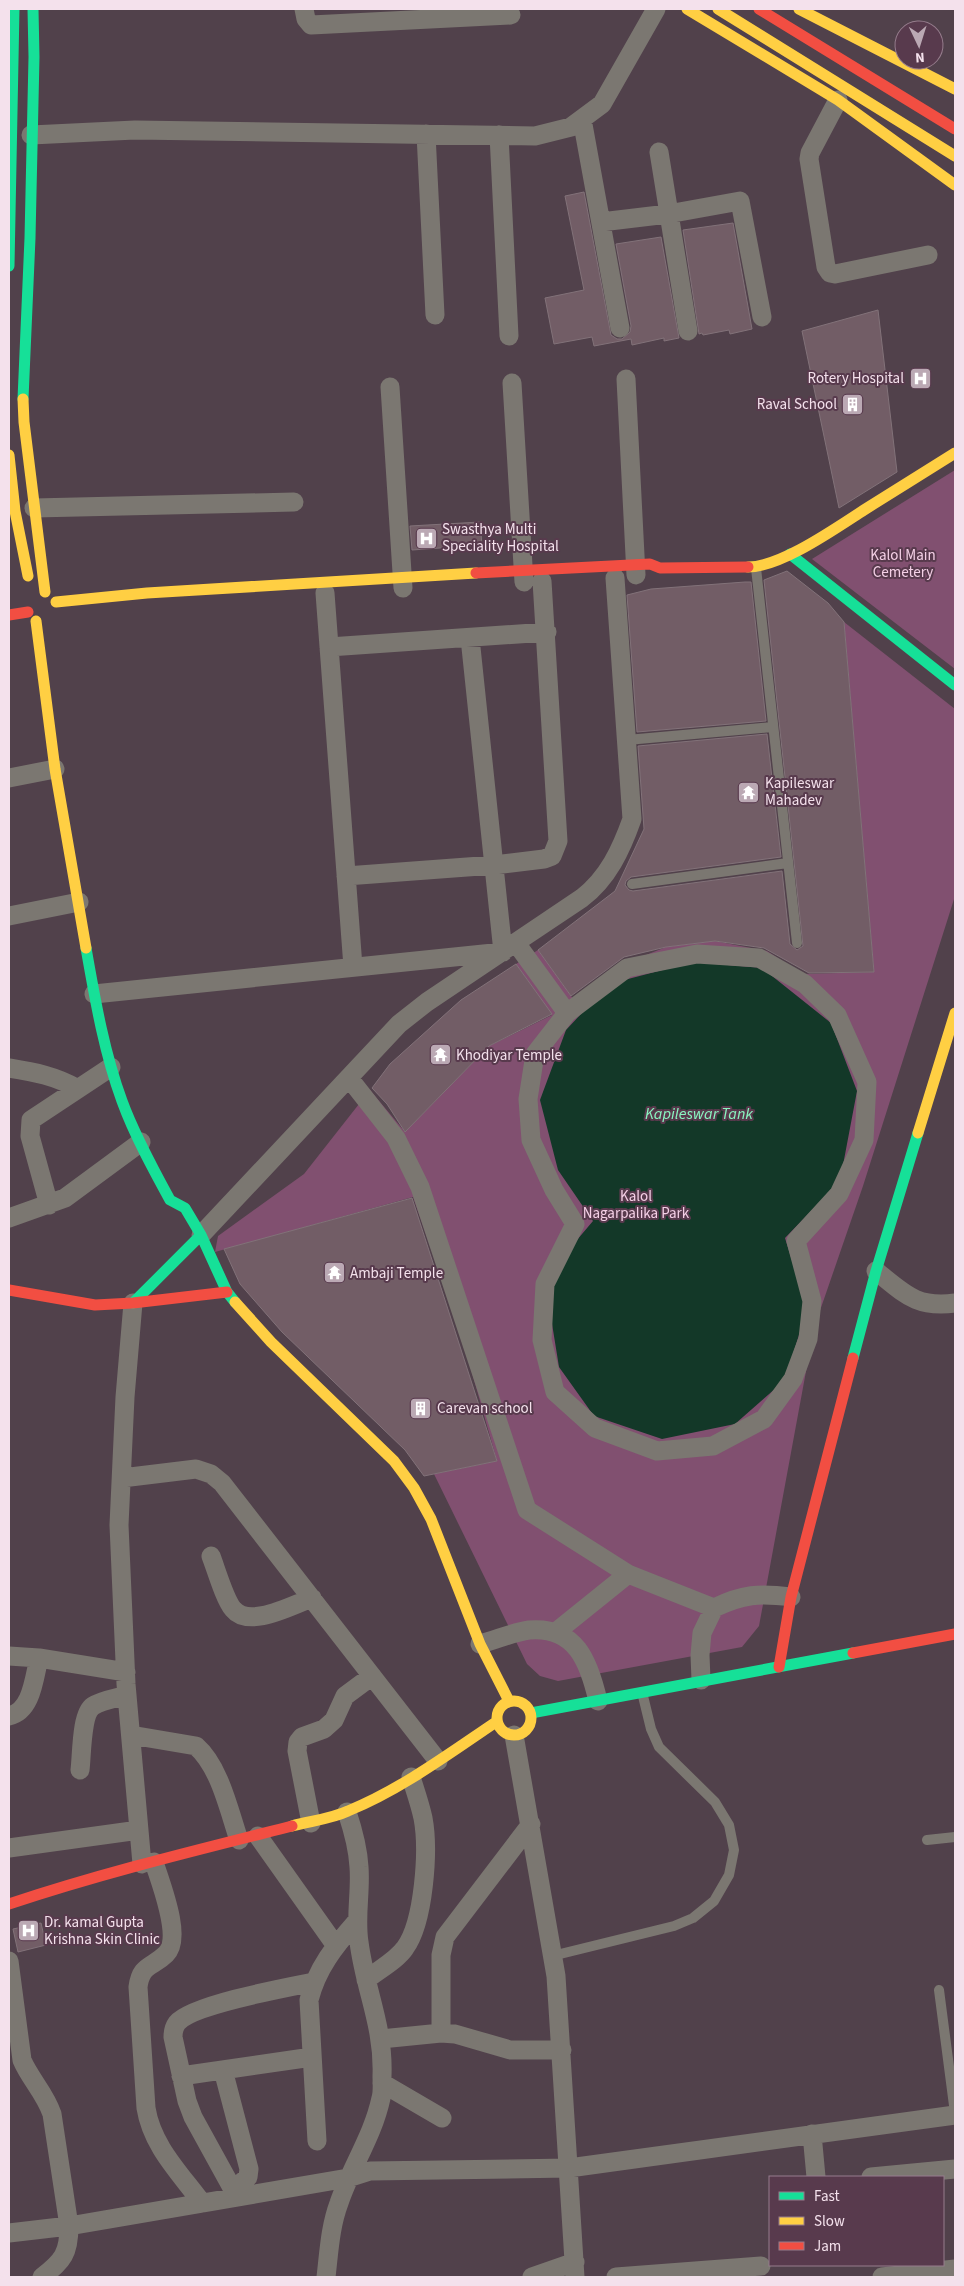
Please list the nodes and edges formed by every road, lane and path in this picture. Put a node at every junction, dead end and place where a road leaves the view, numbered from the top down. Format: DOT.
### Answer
graph roads {
  1 [pos="14,9"];
  2 [pos="33,9"];
  3 [pos="304,9"];
  4 [pos="656,9"];
  5 [pos="687,9"];
  6 [pos="718,9"];
  7 [pos="759,9"];
  8 [pos="799,9"];
  9 [pos="511,15"];
  10 [pos="34,57"];
  11 [pos="11,59"];
  12 [pos="955,89"];
  13 [pos="838,100"];
  14 [pos="582,119"];
  15 [pos="955,130"];
  16 [pos="426,134"];
  17 [pos="30,135"];
  18 [pos="498,135"];
  19 [pos="659,152"];
  20 [pos="955,156"];
  21 [pos="955,185"];
  22 [pos="668,214"];
  23 [pos="601,222"];
  24 [pos="30,238"];
  25 [pos="9,241"];
  26 [pos="928,255"];
  27 [pos="9,266"];
  28 [pos="435,315"];
  29 [pos="762,317"];
  30 [pos="620,328"];
  31 [pos="688,331"];
  32 [pos="509,336"];
  33 [pos="626,379"];
  34 [pos="512,383"];
  35 [pos="390,387"];
  36 [pos="16,423"];
  37 [pos="955,453"];
  38 [pos="9,455"];
  39 [pos="294,502"];
  40 [pos="34,508"];
  41 [pos="790,554"];
  42 [pos="756,567"];
  43 [pos="636,570"];
  44 [pos="523,576"];
  45 [pos="615,578"];
  46 [pos="542,580"];
  47 [pos="402,582"];
  48 [pos="325,593"];
  49 [pos="256,598"];
  50 [pos="42,607"];
  51 [pos="9,615"];
  52 [pos="547,632"];
  53 [pos="470,638"];
  54 [pos="51,641"];
  55 [pos="329,648"];
  56 [pos="955,685"];
  57 [pos="772,727"];
  58 [pos="627,740"];
  59 [pos="55,769"];
  60 [pos="9,778"];
  61 [pos="788,863"];
  62 [pos="494,865"];
  63 [pos="346,876"];
  64 [pos="632,884"];
  65 [pos="79,902"];
  66 [pos="9,916"];
  67 [pos="797,943"];
  68 [pos="510,947"];
  69 [pos="353,967"];
  70 [pos="108,992"];
  71 [pos="567,1013"];
  72 [pos="955,1013"];
  73 [pos="111,1067"];
  74 [pos="9,1068"];
  75 [pos="349,1078"];
  76 [pos="78,1089"];
  77 [pos="141,1142"];
  78 [pos="186,1194"];
  79 [pos="49,1205"];
  80 [pos="185,1208"];
  81 [pos="9,1218"];
  82 [pos="201,1235"];
  83 [pos="876,1271"];
  84 [pos="9,1290"];
  85 [pos="227,1292"];
  86 [pos="133,1303"];
  87 [pos="955,1303"];
  88 [pos="122,1478"];
  89 [pos="211,1556"];
  90 [pos="628,1574"];
  91 [pos="791,1597"];
  92 [pos="312,1598"];
  93 [pos="714,1608"];
  94 [pos="556,1632"];
  95 [pos="955,1634"];
  96 [pos="480,1644"];
  97 [pos="9,1656"];
  98 [pos="39,1658"];
  99 [pos="779,1666"];
  100 [pos="126,1672"];
  101 [pos="372,1676"];
  102 [pos="702,1680"];
  103 [pos="642,1691"];
  104 [pos="127,1695"];
  105 [pos="509,1701"];
  106 [pos="598,1701"];
  107 [pos="531,1713"];
  108 [pos="9,1716"];
  109 [pos="496,1722"];
  110 [pos="131,1735"];
  111 [pos="514,1735"];
  112 [pos="438,1761"];
  113 [pos="80,1770"];
  114 [pos="411,1777"];
  115 [pos="347,1812"];
  116 [pos="311,1823"];
  117 [pos="531,1824"];
  118 [pos="139,1830"];
  119 [pos="258,1836"];
  120 [pos="955,1838"];
  121 [pos="239,1840"];
  122 [pos="927,1840"];
  123 [pos="9,1848"];
  124 [pos="148,1863"];
  125 [pos="9,1904"];
  126 [pos="356,1922"];
  127 [pos="336,1946"];
  128 [pos="552,1956"];
  129 [pos="9,1960"];
  130 [pos="366,1980"];
  131 [pos="314,1982"];
  132 [pos="939,1990"];
  133 [pos="441,2033"];
  134 [pos="381,2039"];
  135 [pos="562,2050"];
  136 [pos="312,2057"];
  137 [pos="223,2070"];
  138 [pos="181,2076"];
  139 [pos="382,2083"];
  140 [pos="955,2114"];
  141 [pos="442,2118"];
  142 [pos="812,2134"];
  143 [pos="317,2141"];
  144 [pos="569,2168"];
  145 [pos="955,2169"];
  146 [pos="816,2176"];
  147 [pos="882,2176"];
  148 [pos="348,2178"];
  149 [pos="235,2193"];
  150 [pos="202,2203"];
  151 [pos="69,2226"];
  152 [pos="9,2233"];
  153 [pos="761,2266"];
  154 [pos="575,2269"];
  155 [pos="955,2269"];
  156 [pos="926,2271"];
  157 [pos="42,2277"];
  158 [pos="326,2277"];
  159 [pos="532,2277"];
  160 [pos="627,2277"];
  161 [pos="882,2277"];
  1 -- 11 [label="street"];
  2 -- 10 [label="street"];
  3 -- 9 [label="street"];
  4 -- 14 [label="street"];
  5 -- 13 [label="street"];
  6 -- 20 [label="street"];
  7 -- 15 [label="street"];
  8 -- 12 [label="street"];
  10 -- 11 [label="street"];
  10 -- 17 [label="street"];
  11 -- 25 [label="street"];
  13 -- 21 [label="street"];
  13 -- 26 [label="street"];
  14 -- 18 [label="street"];
  14 -- 23 [label="street"];
  16 -- 17 [label="street"];
  16 -- 18 [label="street"];
  16 -- 28 [label="street"];
  17 -- 24 [label="street"];
  18 -- 32 [label="street"];
  19 -- 22 [label="street"];
  22 -- 23 [label="street"];
  22 -- 29 [label="street"];
  22 -- 31 [label="street"];
  23 -- 30 [label="street"];
  24 -- 25 [label="street"];
  24 -- 36 [label="street"];
  25 -- 27 [label="street"];
  33 -- 43 [label="street"];
  34 -- 44 [label="street"];
  35 -- 47 [label="street"];
  36 -- 40 [label="street"];
  37 -- 41 [label="street"];
  38 -- 50 [label="street"];
  39 -- 40 [label="street"];
  40 -- 50 [label="street"];
  41 -- 42 [label="street"];
  41 -- 56 [label="street"];
  42 -- 43 [label="street"];
  42 -- 57 [label="lane"];
  43 -- 44 [label="street"];
  43 -- 45 [label="street"];
  44 -- 46 [label="street"];
  44 -- 47 [label="street"];
  45 -- 46 [label="street"];
  45 -- 58 [label="street"];
  46 -- 52 [label="street"];
  47 -- 48 [label="street"];
  47 -- 50 [label="street"];
  48 -- 49 [label="street"];
  48 -- 55 [label="street"];
  50 -- 51 [label="street"];
  50 -- 54 [label="street"];
  50 -- 59 [label="street"];
  52 -- 53 [label="street"];
  52 -- 62 [label="street"];
  53 -- 55 [label="street"];
  53 -- 62 [label="street"];
  55 -- 63 [label="street"];
  57 -- 58 [label="lane"];
  57 -- 61 [label="lane"];
  58 -- 68 [label="street"];
  59 -- 60 [label="street"];
  59 -- 65 [label="street"];
  61 -- 64 [label="lane"];
  61 -- 67 [label="lane"];
  62 -- 63 [label="street"];
  62 -- 68 [label="street"];
  63 -- 69 [label="street"];
  65 -- 66 [label="street"];
  65 -- 70 [label="street"];
  68 -- 69 [label="street"];
  68 -- 71 [label="street"];
  68 -- 75 [label="street"];
  69 -- 70 [label="street"];
  70 -- 73 [label="street"];
  71 -- 71 [label="street"];
  72 -- 83 [label="street"];
  73 -- 76 [label="street"];
  73 -- 77 [label="street"];
  74 -- 76 [label="street"];
  75 -- 82 [label="street"];
  75 -- 90 [label="street"];
  76 -- 79 [label="street"];
  77 -- 79 [label="street"];
  77 -- 80 [label="street"];
  78 -- 80 [label="street"];
  79 -- 81 [label="street"];
  80 -- 82 [label="street"];
  82 -- 85 [label="street"];
  82 -- 86 [label="street"];
  83 -- 87 [label="street"];
  83 -- 91 [label="street"];
  84 -- 86 [label="street"];
  85 -- 86 [label="street"];
  85 -- 96 [label="street"];
  86 -- 88 [label="street"];
  88 -- 92 [label="street"];
  88 -- 100 [label="street"];
  89 -- 92 [label="street"];
  90 -- 93 [label="street"];
  90 -- 94 [label="street"];
  91 -- 93 [label="street"];
  91 -- 99 [label="street"];
  92 -- 101 [label="street"];
  93 -- 102 [label="street"];
  94 -- 96 [label="street"];
  94 -- 106 [label="street"];
  95 -- 99 [label="street"];
  96 -- 105 [label="street"];
  97 -- 98 [label="street"];
  98 -- 100 [label="street"];
  98 -- 108 [label="street"];
  99 -- 102 [label="street"];
  100 -- 104 [label="street"];
  101 -- 112 [label="street"];
  101 -- 116 [label="street"];
  102 -- 103 [label="street"];
  103 -- 106 [label="street"];
  103 -- 128 [label="lane"];
  104 -- 110 [label="street"];
  104 -- 113 [label="street"];
  105 -- 107 [label="street"];
  105 -- 109 [label="street"];
  106 -- 107 [label="street"];
  107 -- 111 [label="street"];
  109 -- 111 [label="street"];
  109 -- 112 [label="street"];
  110 -- 118 [label="street"];
  110 -- 121 [label="street"];
  111 -- 117 [label="street"];
  112 -- 114 [label="street"];
  114 -- 115 [label="street"];
  114 -- 130 [label="street"];
  115 -- 116 [label="street"];
  115 -- 126 [label="street"];
  116 -- 119 [label="street"];
  117 -- 128 [label="street"];
  117 -- 133 [label="street"];
  118 -- 123 [label="street"];
  118 -- 124 [label="street"];
  119 -- 121 [label="street"];
  119 -- 127 [label="street"];
  120 -- 122 [label="lane"];
  121 -- 124 [label="street"];
  124 -- 125 [label="street"];
  124 -- 150 [label="street"];
  126 -- 127 [label="street"];
  126 -- 130 [label="street"];
  127 -- 131 [label="street"];
  128 -- 135 [label="street"];
  129 -- 151 [label="street"];
  130 -- 134 [label="street"];
  131 -- 136 [label="street"];
  131 -- 138 [label="street"];
  132 -- 140 [label="lane"];
  133 -- 134 [label="street"];
  133 -- 135 [label="street"];
  134 -- 139 [label="street"];
  135 -- 144 [label="street"];
  136 -- 137 [label="street"];
  136 -- 143 [label="street"];
  137 -- 138 [label="street"];
  137 -- 149 [label="street"];
  138 -- 149 [label="street"];
  139 -- 141 [label="street"];
  139 -- 148 [label="street"];
  140 -- 142 [label="street"];
  142 -- 144 [label="street"];
  142 -- 146 [label="street"];
  144 -- 148 [label="street"];
  144 -- 154 [label="street"];
  145 -- 147 [label="street"];
  148 -- 149 [label="street"];
  148 -- 158 [label="street"];
  149 -- 150 [label="street"];
  150 -- 151 [label="street"];
  151 -- 152 [label="street"];
  151 -- 157 [label="street"];
  153 -- 160 [label="street"];
  154 -- 159 [label="street"];
  155 -- 156 [label="street"];
  156 -- 161 [label="street"];
}
